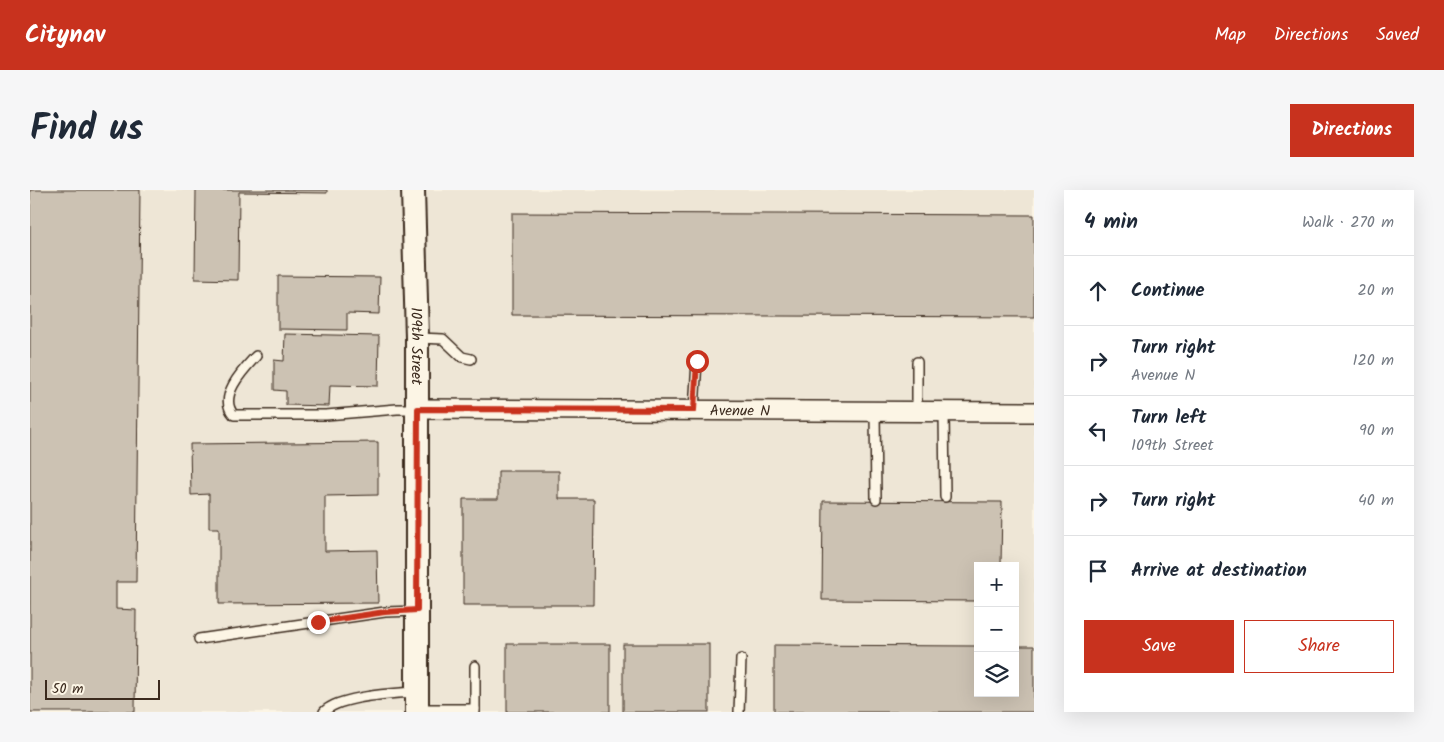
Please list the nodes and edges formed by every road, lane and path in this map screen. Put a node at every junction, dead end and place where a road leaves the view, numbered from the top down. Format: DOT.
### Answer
graph roads {
  1 [pos="413,190"];
  2 [pos="417,338"];
  3 [pos="256,356"];
  4 [pos="471,359"];
  5 [pos="697,361"];
  6 [pos="917,362"];
  7 [pos="418,409"];
  8 [pos="694,410"];
  9 [pos="916,411"];
  10 [pos="875,412"];
  11 [pos="944,412"];
  12 [pos="1034,412"];
  13 [pos="945,497"];
  14 [pos="876,499"];
  15 [pos="417,610"];
  16 [pos="200,640"];
  17 [pos="741,659"];
  18 [pos="475,666"];
  19 [pos="417,704"];
  20 [pos="475,711"];
  21 [pos="324,712"];
  22 [pos="739,712"];
  1 -- 2 [label="street, 109th Street"];
  2 -- 4 [label="lane"];
  2 -- 7 [label="street, 109th Street"];
  3 -- 7 [label="lane"];
  5 -- 8 [label="lane"];
  6 -- 9 [label="lane"];
  7 -- 8 [label="street, Avenue N"];
  7 -- 15 [label="street, 109th Street"];
  8 -- 10 [label="street, Avenue N"];
  9 -- 10 [label="street, Avenue N"];
  9 -- 11 [label="street, Avenue N"];
  10 -- 14 [label="lane"];
  11 -- 12 [label="street, Avenue N"];
  11 -- 13 [label="lane"];
  15 -- 16 [label="lane"];
  15 -- 19 [label="street, 109th Street"];
  17 -- 22 [label="lane"];
  18 -- 20 [label="lane"];
  19 -- 20 [label="lane"];
  19 -- 21 [label="lane"];
}
